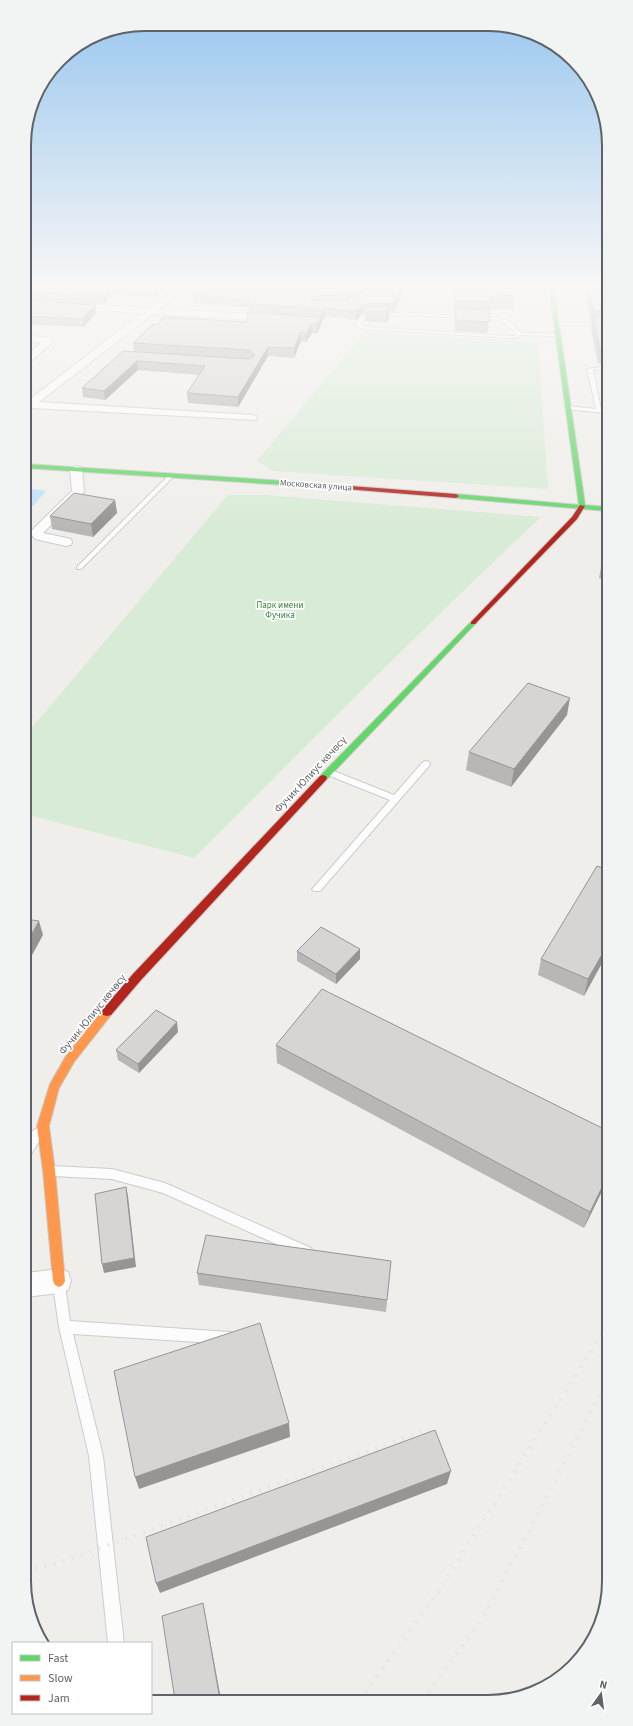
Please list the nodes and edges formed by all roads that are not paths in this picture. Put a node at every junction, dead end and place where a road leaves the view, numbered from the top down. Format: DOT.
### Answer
graph roads {
  1 [pos="77,369"];
  2 [pos="562,369"];
  3 [pos="590,369"];
  4 [pos="31,404"];
  5 [pos="31,407"];
  6 [pos="567,408"];
  7 [pos="599,411"];
  8 [pos="252,418"];
  9 [pos="31,466"];
  10 [pos="76,469"];
  11 [pos="172,475"];
  12 [pos="582,506"];
  13 [pos="602,508"];
  14 [pos="66,542"];
  15 [pos="79,568"];
  16 [pos="426,764"];
  17 [pos="328,772"];
  18 [pos="396,799"];
  19 [pos="317,889"];
  20 [pos="43,1126"];
  21 [pos="31,1144"];
  22 [pos="49,1171"];
  23 [pos="308,1252"];
  24 [pos="59,1281"];
  25 [pos="31,1284"];
  26 [pos="65,1327"];
  27 [pos="235,1338"];
  28 [pos="116,1642"];
  1 -- 4 [label="street"];
  2 -- 6 [label="main road"];
  3 -- 7 [label="lane"];
  5 -- 8 [label="street"];
  6 -- 7 [label="lane"];
  6 -- 12 [label="main road"];
  9 -- 10 [label="main road, Московская улица"];
  10 -- 11 [label="main road, Московская улица"];
  10 -- 14 [label="street"];
  11 -- 12 [label="main road, Московская улица"];
  11 -- 15 [label="lane"];
  12 -- 13 [label="main road, Московская улица"];
  12 -- 17 [label="main road, Фучик Юлиус көчөсү"];
  16 -- 18 [label="lane"];
  17 -- 18 [label="lane"];
  17 -- 20 [label="main road, Фучик Юлиус көчөсү"];
  18 -- 19 [label="lane"];
  20 -- 21 [label="lane"];
  20 -- 22 [label="main road, Фучик Юлиус көчөсү"];
  22 -- 23 [label="lane"];
  22 -- 24 [label="main road, Фучик Юлиус көчөсү"];
  24 -- 25 [label="street"];
  24 -- 26 [label="lane"];
  26 -- 27 [label="lane"];
  26 -- 28 [label="lane"];
}
